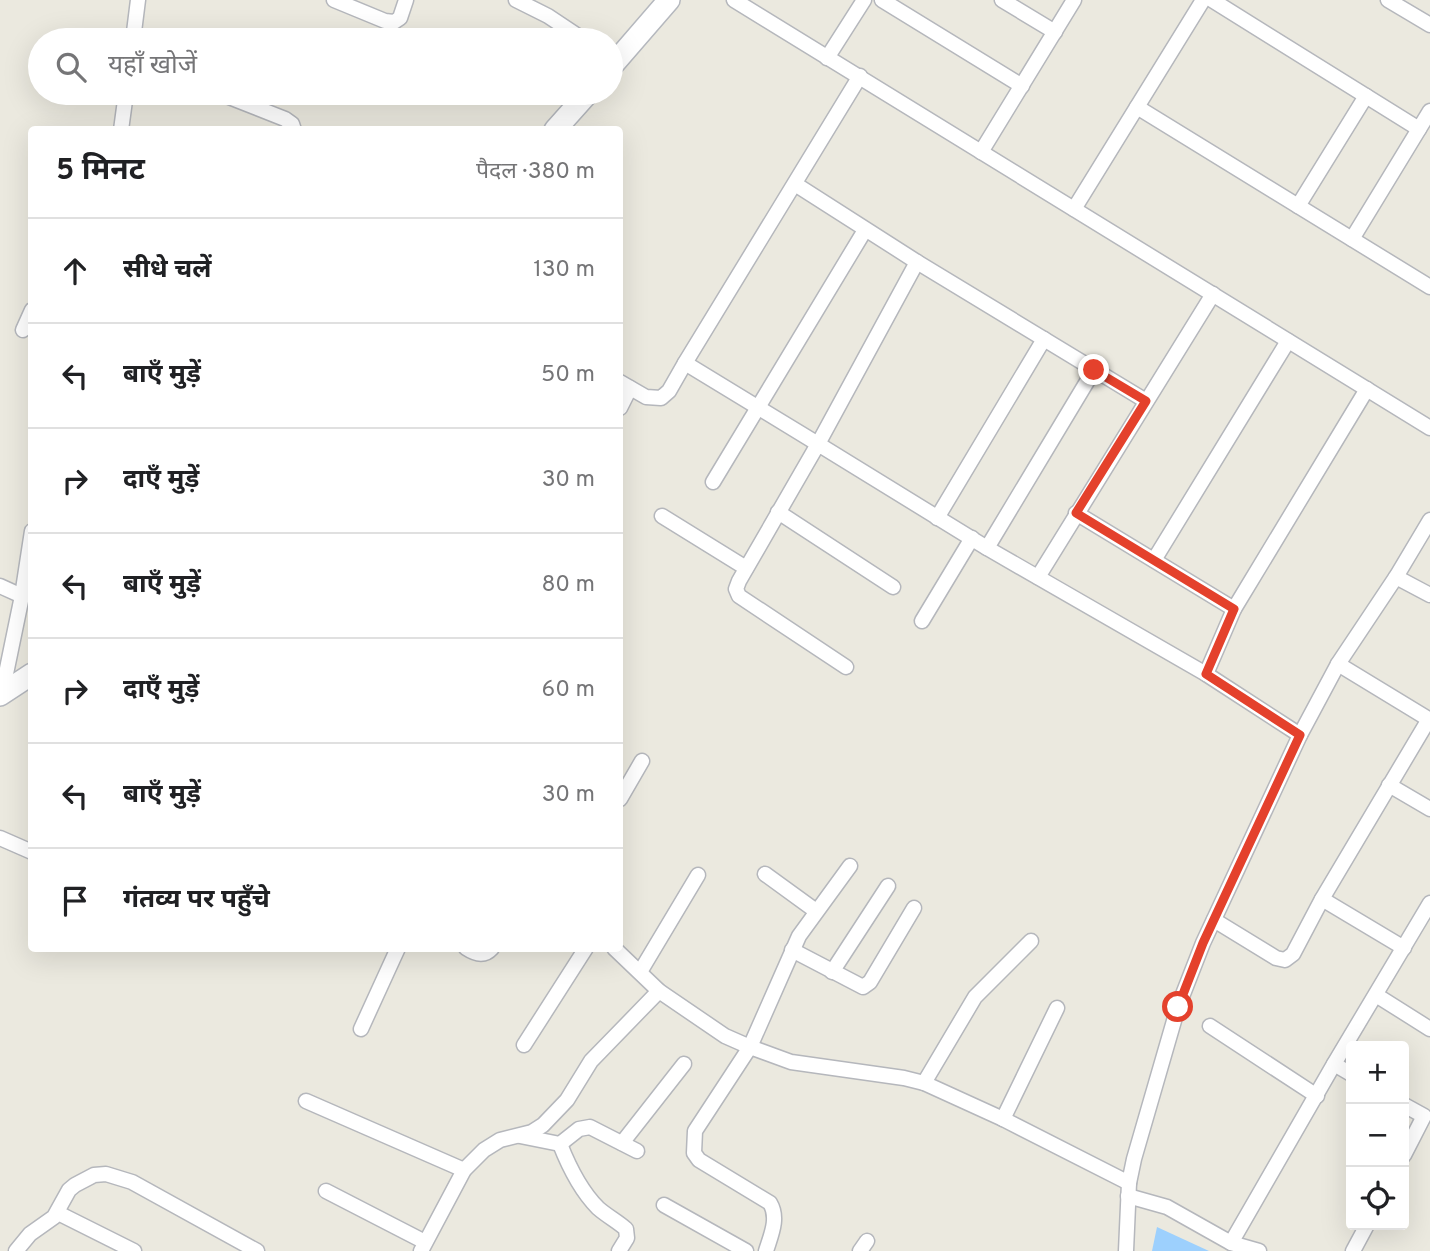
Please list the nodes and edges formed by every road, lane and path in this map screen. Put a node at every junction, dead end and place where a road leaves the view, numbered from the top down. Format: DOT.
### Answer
graph roads {
  1 [pos="138,0"];
  2 [pos="334,0"];
  3 [pos="406,0"];
  4 [pos="516,0"];
  5 [pos="669,0"];
  6 [pos="734,0"];
  7 [pos="864,0"];
  8 [pos="882,0"];
  9 [pos="1002,0"];
  10 [pos="1074,0"];
  11 [pos="1203,0"];
  12 [pos="1212,0"];
  13 [pos="1388,0"];
  14 [pos="1430,25"];
  15 [pos="134,28"];
  16 [pos="566,28"];
  17 [pos="1055,32"];
  18 [pos="623,52"];
  19 [pos="827,58"];
  20 [pos="860,76"];
  21 [pos="1022,86"];
  22 [pos="1366,96"];
  23 [pos="124,105"];
  24 [pos="249,105"];
  25 [pos="577,105"];
  26 [pos="1137,107"];
  27 [pos="1430,111"];
  28 [pos="122,126"];
  29 [pos="293,126"];
  30 [pos="559,126"];
  31 [pos="1419,129"];
  32 [pos="981,152"];
  33 [pos="794,184"];
  34 [pos="1298,206"];
  35 [pos="1074,209"];
  36 [pos="865,230"];
  37 [pos="1352,239"];
  38 [pos="917,262"];
  39 [pos="1430,287"];
  40 [pos="1213,295"];
  41 [pos="28,319"];
  42 [pos="23,330"];
  43 [pos="1044,339"];
  44 [pos="1288,341"];
  45 [pos="685,363"];
  46 [pos="1094,370"];
  47 [pos="625,385"];
  48 [pos="1367,389"];
  49 [pos="1146,401"];
  50 [pos="758,407"];
  51 [pos="1430,428"];
  52 [pos="818,444"];
  53 [pos="713,482"];
  54 [pos="778,512"];
  55 [pos="1076,513"];
  56 [pos="662,516"];
  57 [pos="937,518"];
  58 [pos="1430,520"];
  59 [pos="972,538"];
  60 [pos="987,548"];
  61 [pos="28,557"];
  62 [pos="1154,560"];
  63 [pos="746,568"];
  64 [pos="1038,577"];
  65 [pos="1396,577"];
  66 [pos="0,586"];
  67 [pos="893,587"];
  68 [pos="1430,595"];
  69 [pos="22,596"];
  70 [pos="1234,609"];
  71 [pos="922,621"];
  72 [pos="1338,664"];
  73 [pos="846,667"];
  74 [pos="1206,674"];
  75 [pos="28,677"];
  76 [pos="1,694"];
  77 [pos="1429,720"];
  78 [pos="1300,735"];
  79 [pos="642,761"];
  80 [pos="1389,785"];
  81 [pos="623,794"];
  82 [pos="1430,809"];
  83 [pos="0,838"];
  84 [pos="28,850"];
  85 [pos="850,866"];
  86 [pos="698,874"];
  87 [pos="765,874"];
  88 [pos="888,886"];
  89 [pos="1322,899"];
  90 [pos="1430,903"];
  91 [pos="914,908"];
  92 [pos="816,911"];
  93 [pos="1214,920"];
  94 [pos="1031,941"];
  95 [pos="1404,948"];
  96 [pos="792,950"];
  97 [pos="396,952"];
  98 [pos="583,952"];
  99 [pos="618,952"];
  100 [pos="640,972"];
  101 [pos="832,972"];
  102 [pos="659,991"];
  103 [pos="1376,995"];
  104 [pos="1057,1008"];
  105 [pos="1210,1026"];
  106 [pos="361,1029"];
  107 [pos="1430,1029"];
  108 [pos="524,1045"];
  109 [pos="750,1047"];
  110 [pos="684,1064"];
  111 [pos="1334,1064"];
  112 [pos="1346,1071"];
  113 [pos="924,1083"];
  114 [pos="1317,1096"];
  115 [pos="306,1101"];
  116 [pos="1409,1108"];
  117 [pos="1427,1118"];
  118 [pos="1003,1119"];
  119 [pos="519,1136"];
  120 [pos="622,1143"];
  121 [pos="560,1144"];
  122 [pos="1409,1147"];
  123 [pos="637,1151"];
  124 [pos="464,1170"];
  125 [pos="1129,1189"];
  126 [pos="326,1191"];
  127 [pos="664,1205"];
  128 [pos="58,1213"];
  129 [pos="1364,1230"];
  130 [pos="1231,1243"];
  131 [pos="423,1247"];
  132 [pos="16,1251"];
  133 [pos="134,1251"];
  134 [pos="257,1251"];
  135 [pos="619,1251"];
  136 [pos="746,1251"];
  137 [pos="766,1251"];
  138 [pos="1126,1251"];
  139 [pos="1259,1251"];
  140 [pos="1353,1251"];
  1 -- 15 [label="street"];
  2 -- 3 [label="street"];
  4 -- 16 [label="street"];
  5 -- 18 [label="street"];
  6 -- 19 [label="street"];
  7 -- 19 [label="street"];
  8 -- 21 [label="street"];
  9 -- 17 [label="street"];
  10 -- 17 [label="street"];
  11 -- 26 [label="street"];
  12 -- 22 [label="street"];
  13 -- 14 [label="street"];
  17 -- 21 [label="street"];
  19 -- 20 [label="street"];
  20 -- 32 [label="street"];
  20 -- 33 [label="street"];
  21 -- 32 [label="street"];
  22 -- 31 [label="street"];
  22 -- 34 [label="street"];
  23 -- 28 [label="street"];
  24 -- 29 [label="street"];
  25 -- 30 [label="street"];
  26 -- 34 [label="street"];
  26 -- 35 [label="street"];
  27 -- 31 [label="street"];
  31 -- 37 [label="street"];
  32 -- 35 [label="street"];
  33 -- 36 [label="street"];
  33 -- 45 [label="street"];
  34 -- 37 [label="street"];
  35 -- 40 [label="street"];
  36 -- 38 [label="street"];
  36 -- 50 [label="street"];
  37 -- 39 [label="street"];
  38 -- 43 [label="street"];
  38 -- 52 [label="street"];
  40 -- 44 [label="street"];
  40 -- 49 [label="street"];
  41 -- 42 [label="street"];
  43 -- 46 [label="street"];
  43 -- 57 [label="street"];
  44 -- 48 [label="street"];
  44 -- 62 [label="street"];
  45 -- 47 [label="street"];
  45 -- 50 [label="street"];
  46 -- 49 [label="street"];
  46 -- 60 [label="street"];
  48 -- 51 [label="street"];
  48 -- 70 [label="street"];
  49 -- 55 [label="street"];
  50 -- 52 [label="street"];
  50 -- 53 [label="street"];
  52 -- 54 [label="street"];
  52 -- 57 [label="street"];
  54 -- 63 [label="street"];
  54 -- 67 [label="street"];
  55 -- 62 [label="street"];
  55 -- 64 [label="street"];
  56 -- 63 [label="street"];
  57 -- 59 [label="street"];
  58 -- 65 [label="street"];
  59 -- 60 [label="street"];
  59 -- 71 [label="street"];
  60 -- 64 [label="street"];
  61 -- 69 [label="street"];
  62 -- 70 [label="street"];
  63 -- 73 [label="street"];
  64 -- 74 [label="street"];
  65 -- 68 [label="street"];
  65 -- 72 [label="street"];
  66 -- 69 [label="street"];
  69 -- 76 [label="street"];
  70 -- 74 [label="street"];
  72 -- 77 [label="street"];
  72 -- 78 [label="street"];
  74 -- 78 [label="street"];
  75 -- 76 [label="street"];
  77 -- 80 [label="street"];
  78 -- 93 [label="street"];
  79 -- 81 [label="street"];
  80 -- 82 [label="street"];
  80 -- 89 [label="street"];
  83 -- 84 [label="street"];
  85 -- 92 [label="street"];
  86 -- 100 [label="street"];
  87 -- 92 [label="street"];
  88 -- 101 [label="street"];
  89 -- 93 [label="street"];
  89 -- 95 [label="street"];
  90 -- 95 [label="street"];
  91 -- 101 [label="street"];
  92 -- 96 [label="street"];
  93 -- 125 [label="street"];
  94 -- 113 [label="street"];
  95 -- 103 [label="street"];
  96 -- 101 [label="street"];
  96 -- 109 [label="street"];
  97 -- 106 [label="street"];
  98 -- 108 [label="street"];
  99 -- 100 [label="street"];
  100 -- 102 [label="street"];
  102 -- 109 [label="street"];
  102 -- 119 [label="street"];
  103 -- 107 [label="street"];
  103 -- 111 [label="street"];
  104 -- 118 [label="street"];
  105 -- 114 [label="street"];
  109 -- 113 [label="street"];
  109 -- 137 [label="street"];
  110 -- 120 [label="street"];
  111 -- 112 [label="street"];
  111 -- 114 [label="street"];
  113 -- 118 [label="street"];
  114 -- 130 [label="street"];
  115 -- 124 [label="street"];
  116 -- 117 [label="street"];
  117 -- 122 [label="street"];
  118 -- 125 [label="street"];
  119 -- 121 [label="street"];
  119 -- 124 [label="street"];
  120 -- 121 [label="street"];
  120 -- 123 [label="street"];
  121 -- 135 [label="street"];
  124 -- 131 [label="street"];
  125 -- 130 [label="street"];
  125 -- 138 [label="street"];
  126 -- 131 [label="street"];
  127 -- 136 [label="street"];
  128 -- 132 [label="street"];
  128 -- 133 [label="street"];
  128 -- 134 [label="street"];
  129 -- 140 [label="street"];
  130 -- 139 [label="street"];
}
